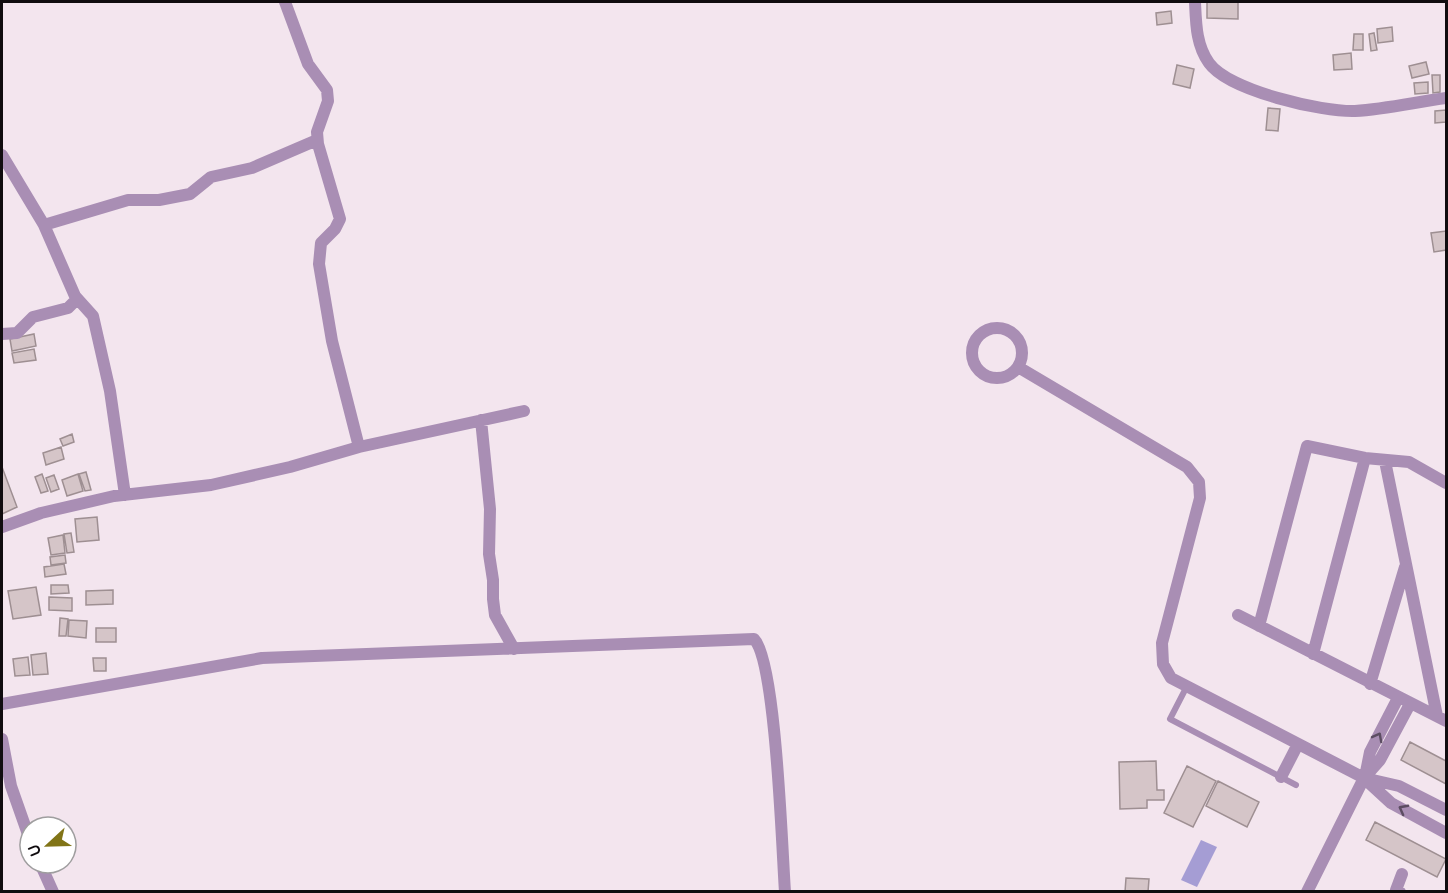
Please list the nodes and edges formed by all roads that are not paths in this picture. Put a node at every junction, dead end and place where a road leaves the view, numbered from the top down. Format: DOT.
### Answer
graph roads {
  1 [pos="285,2"];
  2 [pos="1195,2"];
  3 [pos="1446,98"];
  4 [pos="317,140"];
  5 [pos="2,155"];
  6 [pos="44,225"];
  7 [pos="77,299"];
  8 [pos="2,334"];
  9 [pos="1018,367"];
  10 [pos="524,411"];
  11 [pos="482,420"];
  12 [pos="359,447"];
  13 [pos="1365,458"];
  14 [pos="1385,461"];
  15 [pos="1446,483"];
  16 [pos="125,495"];
  17 [pos="2,527"];
  18 [pos="1406,565"];
  19 [pos="1238,615"];
  20 [pos="1259,626"];
  21 [pos="514,649"];
  22 [pos="1313,654"];
  23 [pos="1370,684"];
  24 [pos="1186,688"];
  25 [pos="1398,698"];
  26 [pos="2,704"];
  27 [pos="1410,704"];
  28 [pos="1442,719"];
  29 [pos="2,739"];
  30 [pos="1298,744"];
  31 [pos="1281,777"];
  32 [pos="1364,778"];
  33 [pos="1296,785"];
  34 [pos="1446,810"];
  35 [pos="21,815"];
  36 [pos="1446,833"];
  37 [pos="1402,874"];
  38 [pos="46,875"];
  39 [pos="53,891"];
  40 [pos="785,891"];
  41 [pos="1307,891"];
  42 [pos="1397,891"];
  1 -- 4 [label="street"];
  2 -- 3 [label="street"];
  4 -- 6 [label="street"];
  4 -- 12 [label="street"];
  5 -- 6 [label="street"];
  6 -- 7 [label="street"];
  7 -- 8 [label="street"];
  7 -- 16 [label="street"];
  9 -- 9 [label="street"];
  9 -- 24 [label="street"];
  10 -- 11 [label="street"];
  11 -- 12 [label="street"];
  11 -- 21 [label="street"];
  12 -- 16 [label="street"];
  13 -- 14 [label="street"];
  13 -- 20 [label="street"];
  13 -- 22 [label="street"];
  14 -- 15 [label="street"];
  14 -- 18 [label="street"];
  16 -- 17 [label="street"];
  18 -- 23 [label="street"];
  18 -- 28 [label="street"];
  19 -- 20 [label="street"];
  20 -- 22 [label="street"];
  21 -- 26 [label="street"];
  21 -- 40 [label="street"];
  22 -- 23 [label="street"];
  23 -- 25 [label="street"];
  24 -- 30 [label="street"];
  24 -- 31 [label="lane"];
  25 -- 27 [label="street"];
  32 -- 25 [label="street, one-way"];
  27 -- 28 [label="street"];
  27 -- 32 [label="street"];
  29 -- 35 [label="street"];
  30 -- 31 [label="street"];
  30 -- 32 [label="street"];
  31 -- 33 [label="lane"];
  32 -- 34 [label="street"];
  36 -- 32 [label="street, one-way"];
  32 -- 41 [label="street"];
  37 -- 42 [label="street"];
  38 -- 39 [label="street"];
}
